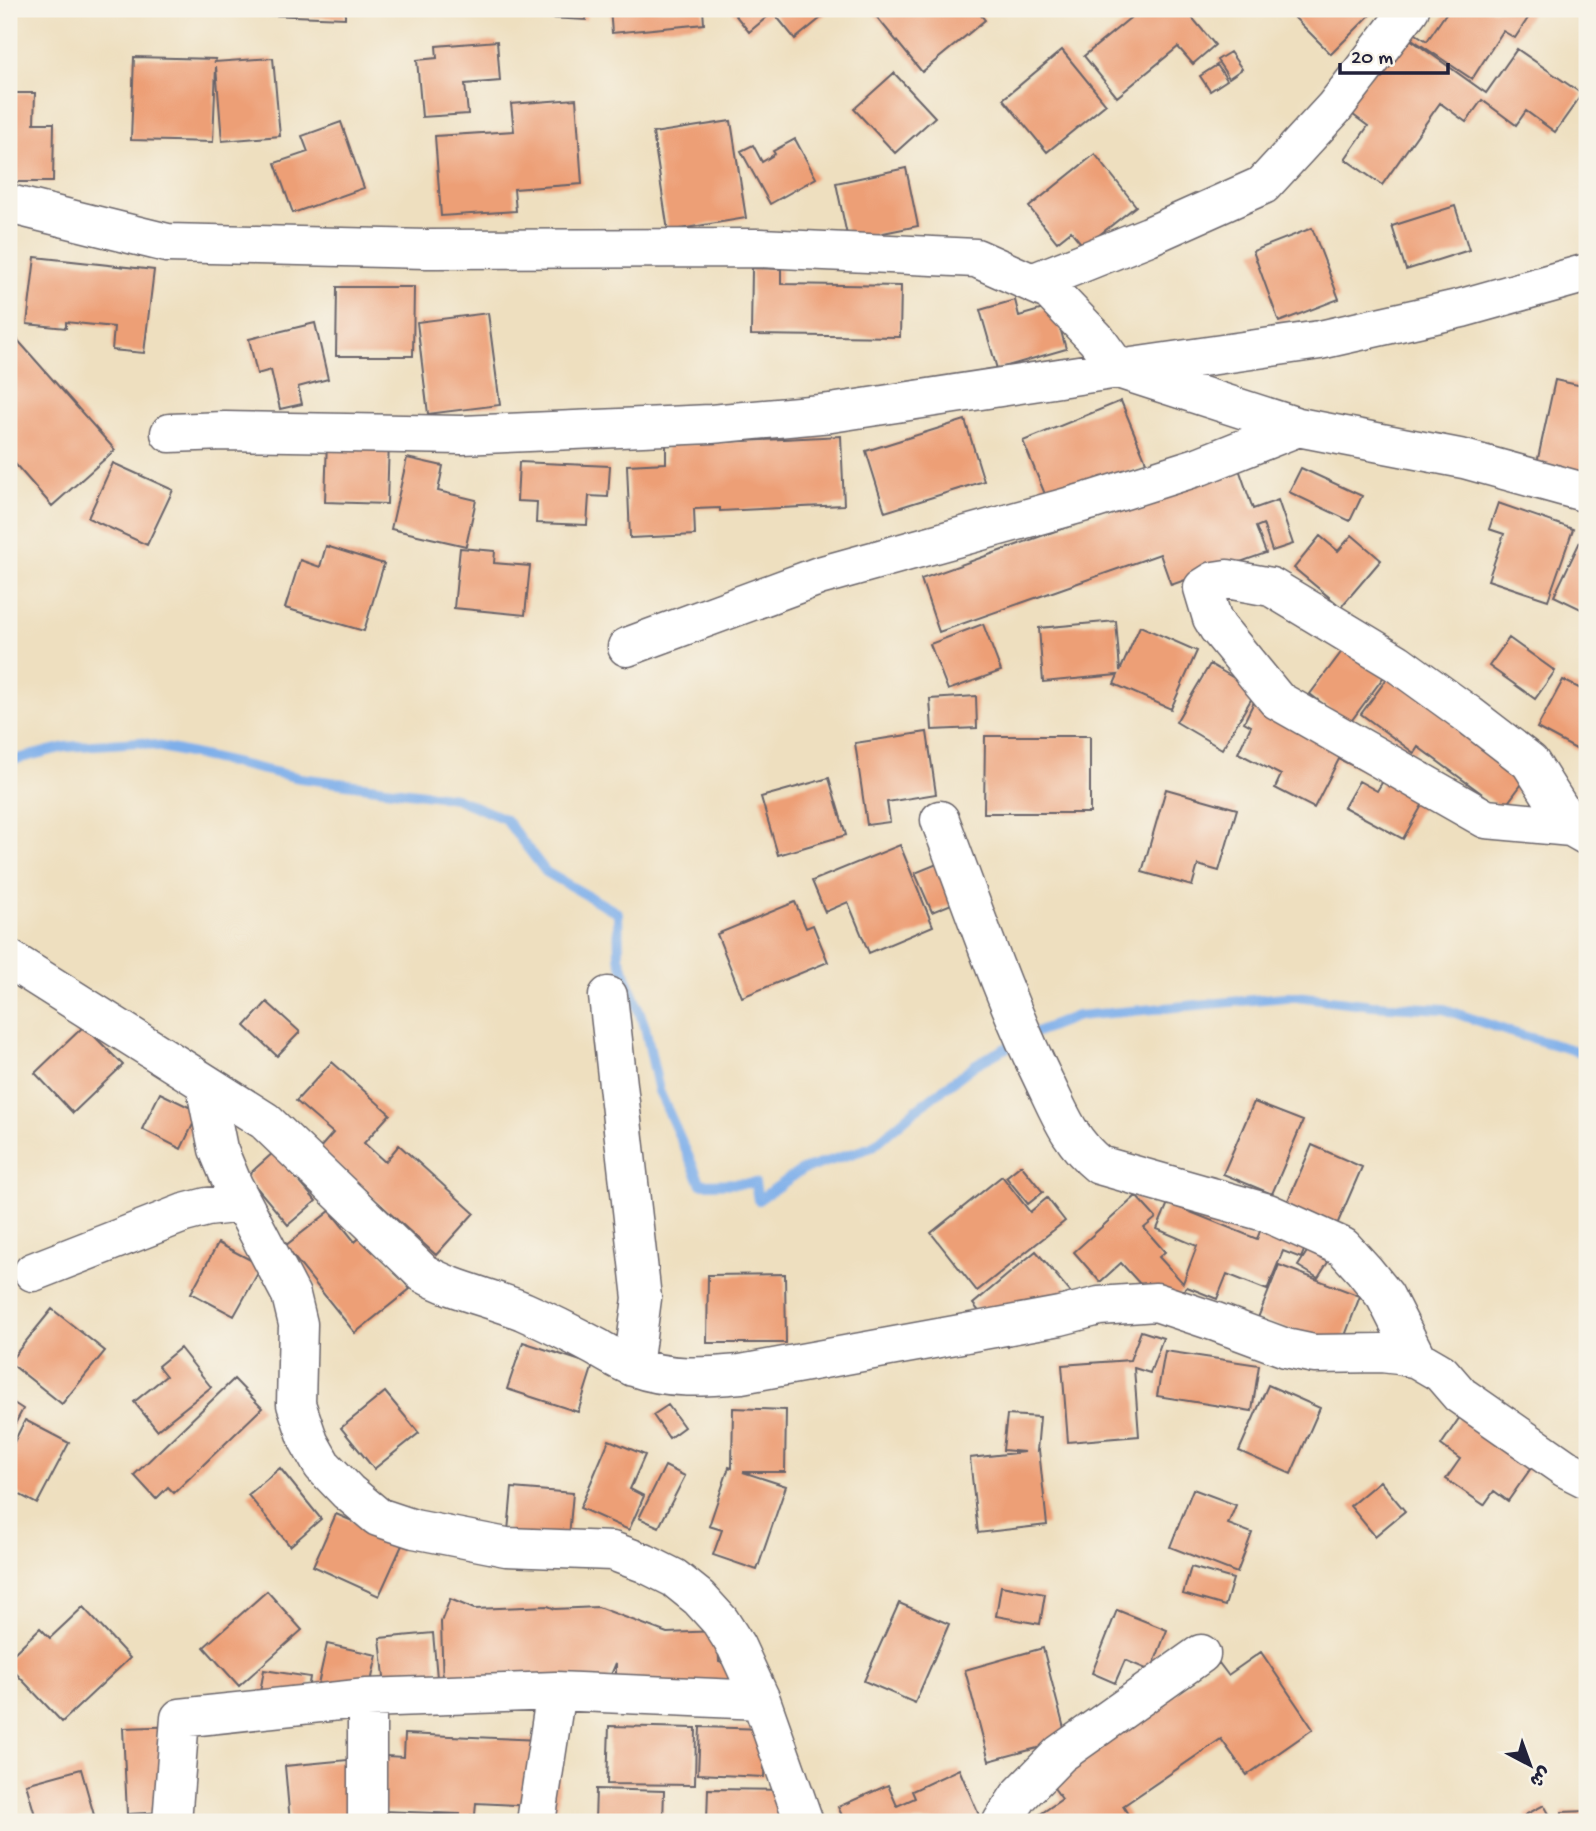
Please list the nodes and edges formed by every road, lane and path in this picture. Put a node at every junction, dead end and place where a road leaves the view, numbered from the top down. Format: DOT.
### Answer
graph roads {
  1 [pos="1410,9"];
  2 [pos="9,204"];
  3 [pos="1587,273"];
  4 [pos="1032,283"];
  5 [pos="1118,369"];
  6 [pos="1298,427"];
  7 [pos="170,433"];
  8 [pos="1587,493"];
  9 [pos="627,647"];
  10 [pos="940,820"];
  11 [pos="1579,832"];
  12 [pos="9,959"];
  13 [pos="608,996"];
  14 [pos="205,1084"];
  15 [pos="242,1203"];
  16 [pos="33,1272"];
  17 [pos="1417,1359"];
  18 [pos="632,1367"];
  19 [pos="1587,1479"];
  20 [pos="1201,1654"];
  21 [pos="556,1691"];
  22 [pos="367,1698"];
  23 [pos="761,1700"];
  24 [pos="172,1822"];
  25 [pos="367,1822"];
  26 [pos="536,1822"];
  27 [pos="804,1822"];
  28 [pos="1002,1822"];
  1 -- 4 [label="street"];
  2 -- 4 [label="street"];
  3 -- 5 [label="street"];
  4 -- 5 [label="street"];
  5 -- 6 [label="street"];
  5 -- 7 [label="street"];
  6 -- 8 [label="street"];
  6 -- 9 [label="street"];
  10 -- 17 [label="street"];
  11 -- 11 [label="street"];
  12 -- 14 [label="street"];
  13 -- 18 [label="street"];
  14 -- 15 [label="street"];
  14 -- 18 [label="street"];
  15 -- 16 [label="street"];
  15 -- 23 [label="street"];
  17 -- 18 [label="street"];
  17 -- 19 [label="street"];
  20 -- 28 [label="street"];
  21 -- 22 [label="street"];
  21 -- 23 [label="street"];
  21 -- 26 [label="street"];
  22 -- 24 [label="street"];
  22 -- 25 [label="street"];
  23 -- 27 [label="street"];
}
